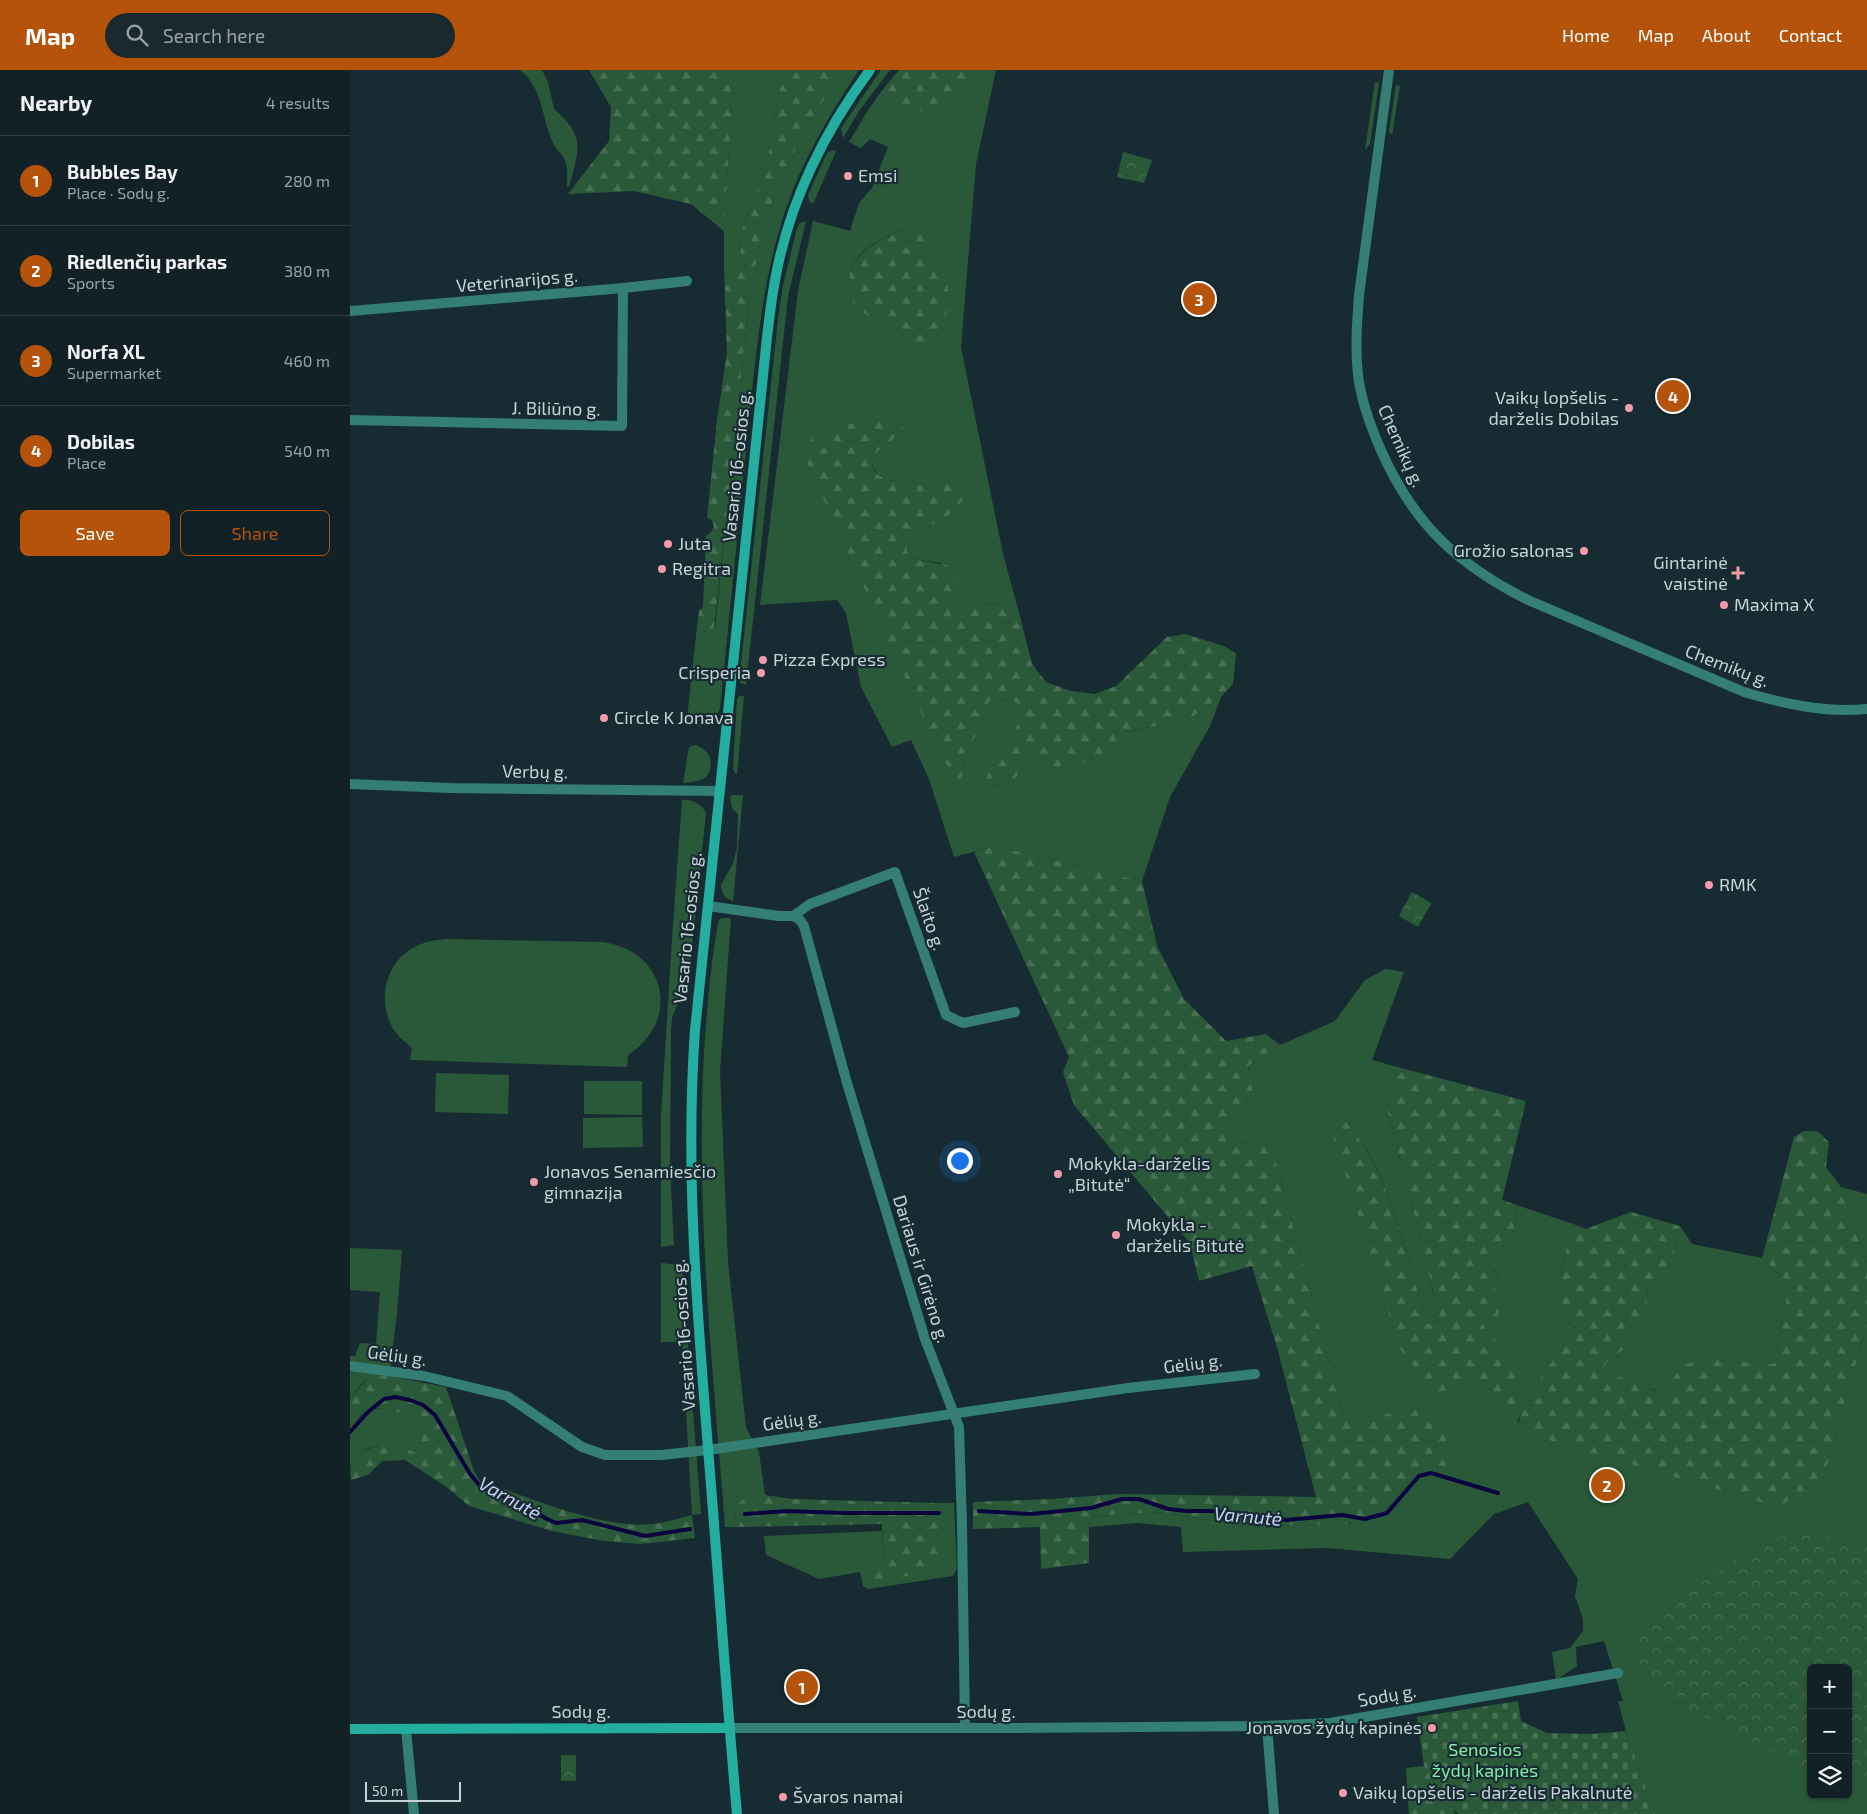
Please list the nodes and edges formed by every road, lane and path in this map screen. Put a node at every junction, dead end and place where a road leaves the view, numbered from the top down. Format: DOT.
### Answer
graph roads {
  1 [pos="870,70"];
  2 [pos="1389,70"];
  3 [pos="687,281"];
  4 [pos="623,288"];
  5 [pos="350,311"];
  6 [pos="350,420"];
  7 [pos="1867,709"];
  8 [pos="350,784"];
  9 [pos="720,791"];
  10 [pos="708,906"];
  11 [pos="793,916"];
  12 [pos="1015,1012"];
  13 [pos="350,1366"];
  14 [pos="1255,1374"];
  15 [pos="954,1414"];
  16 [pos="708,1450"];
  17 [pos="1618,1674"];
  18 [pos="1268,1726"];
  19 [pos="350,1728"];
  20 [pos="730,1728"];
  21 [pos="965,1728"];
  22 [pos="406,1729"];
  23 [pos="414,1814"];
  24 [pos="737,1814"];
  25 [pos="1274,1814"];
  1 -- 9 [label="main road, Vasario 16-osios g."];
  2 -- 7 [label="street, Chemikų g."];
  3 -- 4 [label="street, Veterinarijos g."];
  4 -- 5 [label="street, Veterinarijos g."];
  4 -- 6 [label="street, J. Biliūno g."];
  8 -- 9 [label="street, Verbų g."];
  9 -- 10 [label="main road, Vasario 16-osios g."];
  10 -- 11 [label="street"];
  10 -- 16 [label="main road, Vasario 16-osios g."];
  11 -- 12 [label="street, Šlaito g."];
  11 -- 15 [label="street, Dariaus ir Girėno g."];
  13 -- 16 [label="street, Gėlių g."];
  14 -- 15 [label="street, Gėlių g."];
  15 -- 16 [label="street, Gėlių g."];
  15 -- 21 [label="street, Dariaus ir Girėno g."];
  16 -- 20 [label="main road, Vasario 16-osios g."];
  17 -- 18 [label="street, Sodų g."];
  18 -- 21 [label="street, Sodų g."];
  18 -- 25 [label="street"];
  19 -- 22 [label="main road, Sodų g."];
  20 -- 21 [label="street, Sodų g."];
  20 -- 22 [label="main road, Sodų g."];
  20 -- 24 [label="main road, Vasario 16-osios g."];
  22 -- 23 [label="street"];
}
